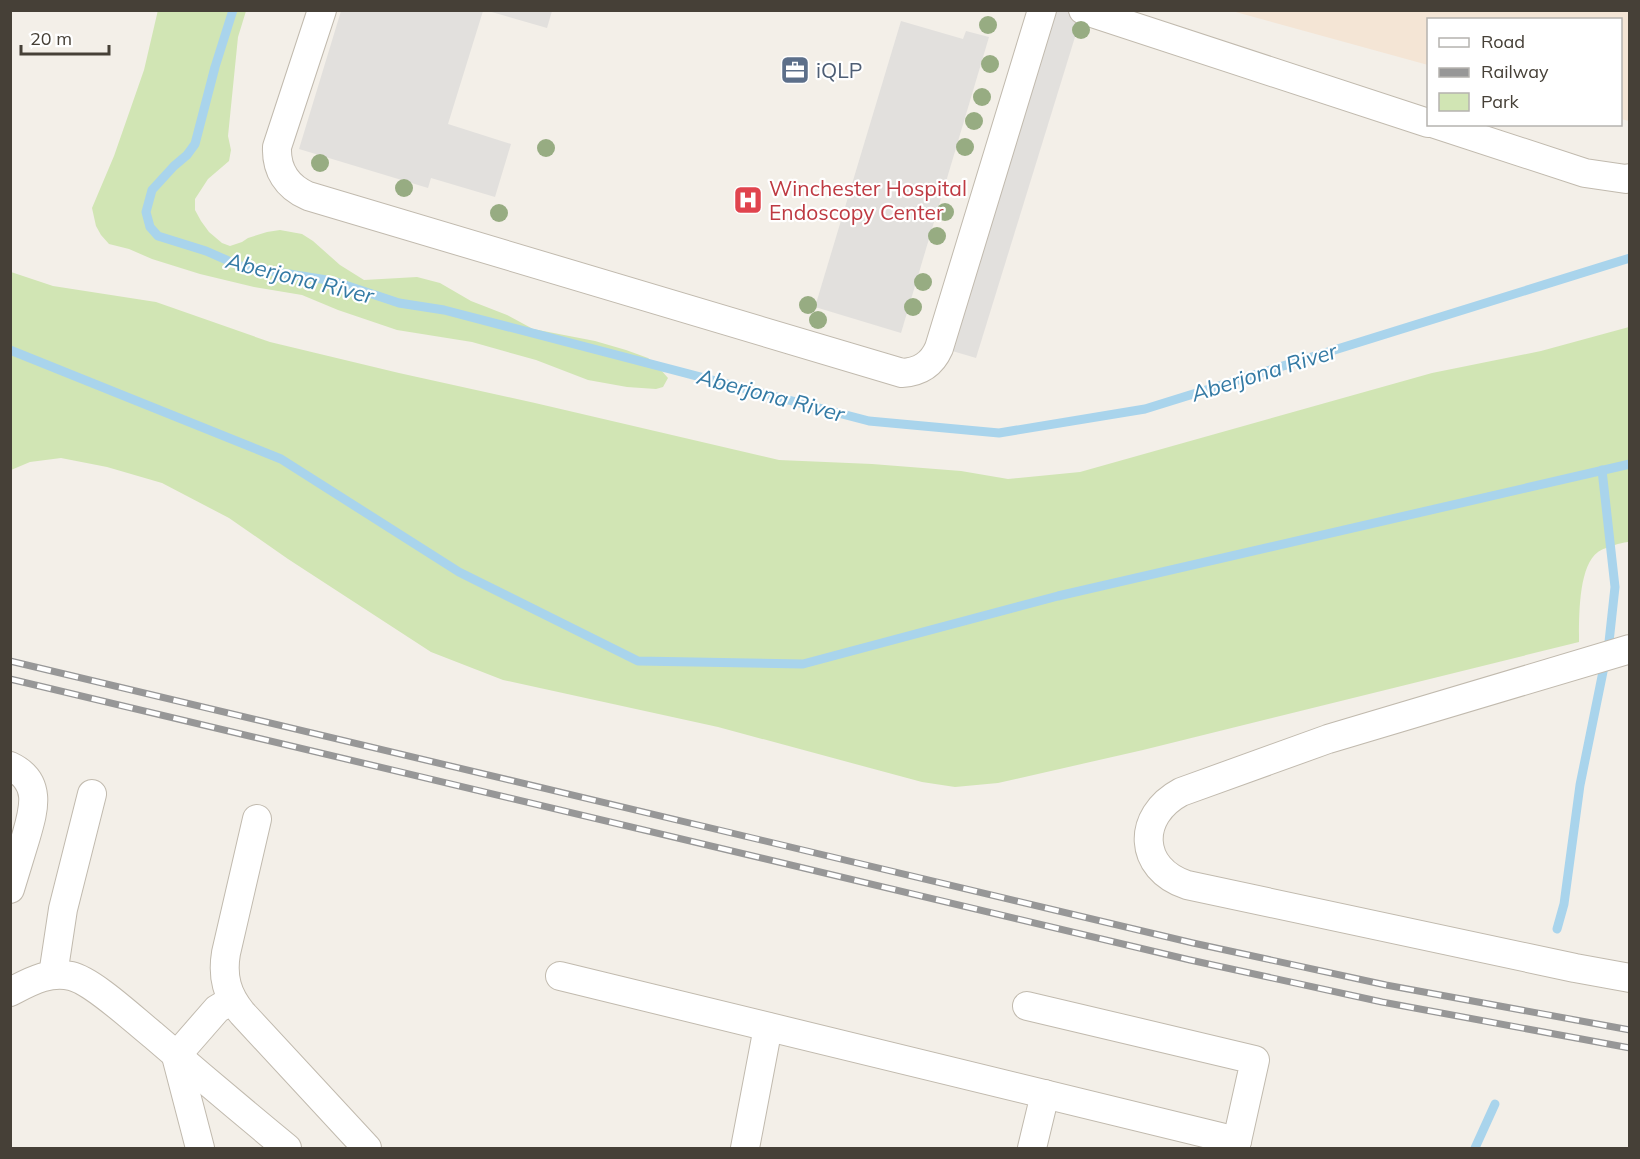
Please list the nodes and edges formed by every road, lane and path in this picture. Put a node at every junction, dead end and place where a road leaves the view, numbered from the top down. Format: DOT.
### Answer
graph roads {
  1 [pos="322,10"];
  2 [pos="1042,10"];
  3 [pos="1083,10"];
  4 [pos="1119,17"];
  5 [pos="1427,123"];
  6 [pos="1441,126"];
  7 [pos="1629,178"];
  8 [pos="1625,650"];
  9 [pos="10,766"];
  10 [pos="92,794"];
  11 [pos="257,819"];
  12 [pos="10,889"];
  13 [pos="53,975"];
  14 [pos="560,976"];
  15 [pos="1629,978"];
  16 [pos="15,980"];
  17 [pos="232,1000"];
  18 [pos="1027,1006"];
  19 [pos="768,1027"];
  20 [pos="176,1056"];
  21 [pos="1045,1094"];
  22 [pos="1236,1145"];
  23 [pos="200,1149"];
  24 [pos="287,1149"];
  25 [pos="367,1149"];
  26 [pos="745,1149"];
  27 [pos="1032,1149"];
  1 -- 2 [label="lane"];
  3 -- 4 [label="lane"];
  4 -- 5 [label="lane"];
  6 -- 7 [label="lane"];
  8 -- 15 [label="lane"];
  9 -- 12 [label="lane"];
  10 -- 13 [label="lane"];
  11 -- 17 [label="lane"];
  13 -- 16 [label="lane"];
  13 -- 20 [label="lane"];
  14 -- 19 [label="lane"];
  17 -- 20 [label="lane"];
  17 -- 25 [label="lane"];
  18 -- 22 [label="lane"];
  19 -- 21 [label="lane"];
  19 -- 26 [label="lane"];
  20 -- 23 [label="lane"];
  20 -- 24 [label="lane"];
  21 -- 22 [label="lane"];
  21 -- 27 [label="lane"];
}
